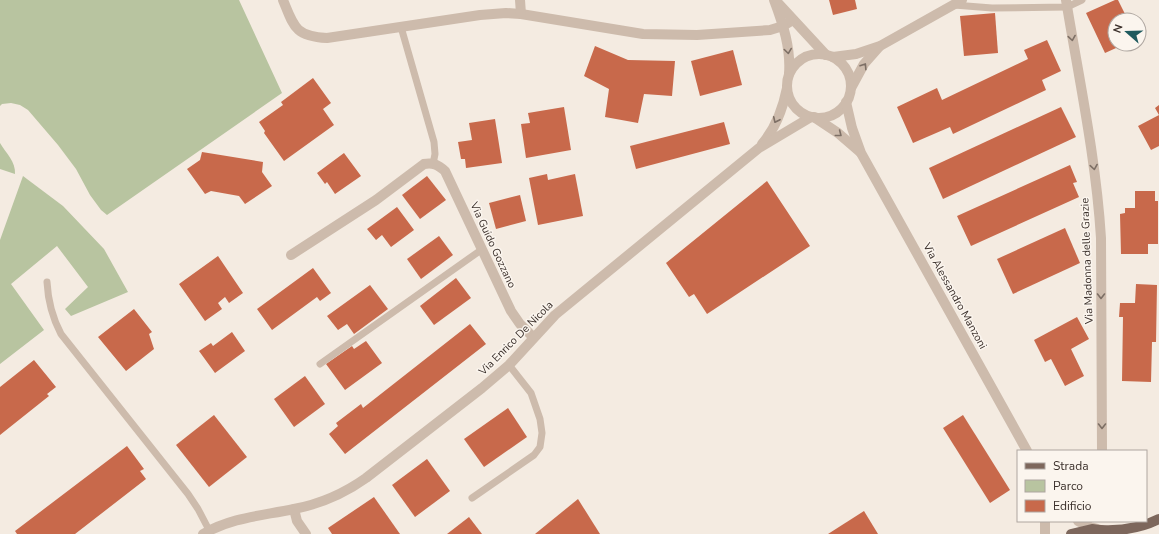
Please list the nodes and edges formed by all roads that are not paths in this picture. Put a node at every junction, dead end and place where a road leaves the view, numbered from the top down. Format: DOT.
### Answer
graph roads {
  1 [pos="283,0"];
  2 [pos="520,0"];
  3 [pos="775,0"];
  4 [pos="1082,0"];
  5 [pos="958,2"];
  6 [pos="1067,4"];
  7 [pos="522,14"];
  8 [pos="793,20"];
  9 [pos="783,26"];
  10 [pos="401,27"];
  11 [pos="880,46"];
  12 [pos="829,56"];
  13 [pos="788,77"];
  14 [pos="787,88"];
  15 [pos="851,89"];
  16 [pos="846,102"];
  17 [pos="813,117"];
  18 [pos="759,148"];
  19 [pos="861,153"];
  20 [pos="433,164"];
  21 [pos="481,250"];
  22 [pos="291,255"];
  23 [pos="47,282"];
  24 [pos="533,337"];
  25 [pos="320,364"];
  26 [pos="508,365"];
  27 [pos="1026,450"];
  28 [pos="1102,450"];
  29 [pos="472,498"];
  30 [pos="294,509"];
  31 [pos="1159,519"];
  32 [pos="1045,522"];
  33 [pos="1080,522"];
  34 [pos="1100,525"];
  35 [pos="206,532"];
  36 [pos="306,534"];
  37 [pos="1045,534"];
  38 [pos="1071,534"];
  39 [pos="1118,534"];
  1 -- 10 [label="street"];
  2 -- 7 [label="street"];
  3 -- 8 [label="street"];
  3 -- 9 [label="street"];
  4 -- 6 [label="lane"];
  5 -- 6 [label="lane"];
  5 -- 11 [label="street"];
  6 -- 28 [label="street, Via Madonna delle Grazie, one-way"];
  7 -- 9 [label="street"];
  7 -- 10 [label="street"];
  8 -- 9 [label="street"];
  8 -- 12 [label="street"];
  9 -- 13 [label="street, one-way"];
  10 -- 20 [label="lane"];
  11 -- 12 [label="street"];
  15 -- 11 [label="street, one-way"];
  12 -- 13 [label="street"];
  12 -- 15 [label="street"];
  13 -- 14 [label="street"];
  14 -- 17 [label="street"];
  14 -- 18 [label="street, Via Enrico De Nicola, one-way"];
  15 -- 16 [label="street"];
  16 -- 17 [label="street"];
  16 -- 19 [label="street, Via Alessandro Manzoni"];
  17 -- 18 [label="street, Via Enrico De Nicola"];
  17 -- 19 [label="street, Via Alessandro Manzoni, one-way"];
  18 -- 24 [label="street, Via Enrico De Nicola"];
  19 -- 27 [label="street, Via Alessandro Manzoni"];
  20 -- 21 [label="street, Via Guido Gozzano"];
  20 -- 22 [label="street"];
  21 -- 24 [label="street, Via Guido Gozzano"];
  21 -- 25 [label="lane"];
  23 -- 35 [label="lane"];
  24 -- 26 [label="street, Via Enrico De Nicola"];
  26 -- 29 [label="lane"];
  26 -- 30 [label="street, Via Enrico De Nicola"];
  30 -- 35 [label="street, Via Enrico De Nicola"];
  30 -- 36 [label="street"];
  31 -- 34 [label="main road"];
  32 -- 37 [label="street"];
  33 -- 34 [label="street"];
  34 -- 38 [label="main road"];
  34 -- 39 [label="main road"];
}
